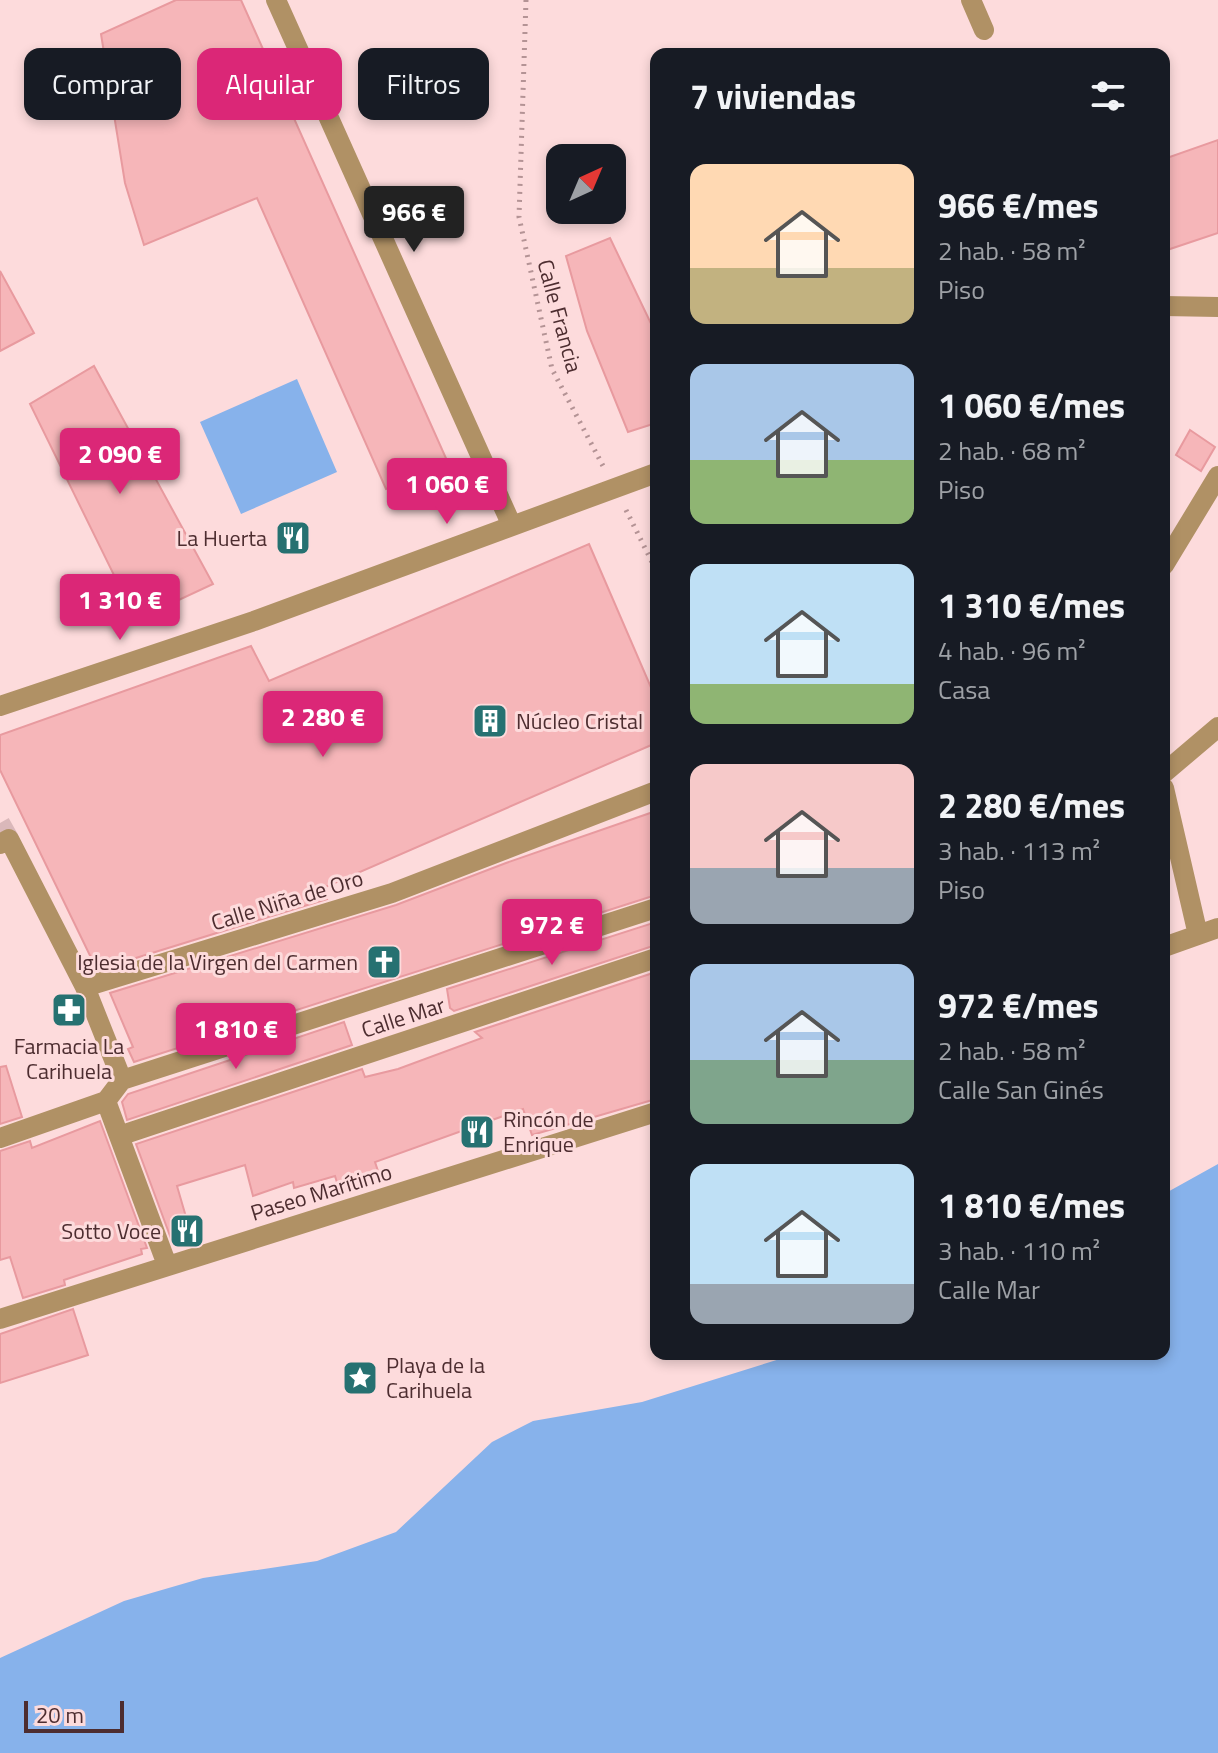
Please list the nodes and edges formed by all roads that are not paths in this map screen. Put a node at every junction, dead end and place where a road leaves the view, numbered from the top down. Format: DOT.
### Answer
graph roads {
  1 [pos="276,0"];
  2 [pos="971,0"];
  3 [pos="984,30"];
  4 [pos="1170,306"];
  5 [pos="1218,307"];
  6 [pos="650,475"];
  7 [pos="1218,476"];
  8 [pos="512,526"];
  9 [pos="1170,555"];
  10 [pos="0,706"];
  11 [pos="1218,727"];
  12 [pos="1170,768"];
  13 [pos="650,793"];
  14 [pos="1170,814"];
  15 [pos="4,842"];
  16 [pos="650,910"];
  17 [pos="1218,928"];
  18 [pos="1198,935"];
  19 [pos="1170,945"];
  20 [pos="650,960"];
  21 [pos="85,987"];
  22 [pos="122,1080"];
  23 [pos="106,1101"];
  24 [pos="650,1114"];
  25 [pos="119,1136"];
  26 [pos="0,1138"];
  27 [pos="167,1265"];
  28 [pos="0,1319"];
  1 -- 8 [label="street"];
  2 -- 3 [label="street"];
  4 -- 5 [label="street"];
  6 -- 8 [label="street"];
  7 -- 9 [label="street"];
  8 -- 10 [label="street"];
  11 -- 12 [label="street"];
  13 -- 21 [label="street, Calle Niña de Oro"];
  14 -- 18 [label="street"];
  15 -- 21 [label="street"];
  16 -- 22 [label="street"];
  17 -- 18 [label="street"];
  18 -- 19 [label="street"];
  20 -- 25 [label="street, Calle Mar"];
  21 -- 22 [label="street"];
  22 -- 23 [label="street"];
  23 -- 25 [label="street"];
  23 -- 26 [label="street"];
  24 -- 27 [label="street, Paseo Marítimo"];
  25 -- 27 [label="street"];
  27 -- 28 [label="street, Paseo Marítimo"];
}
